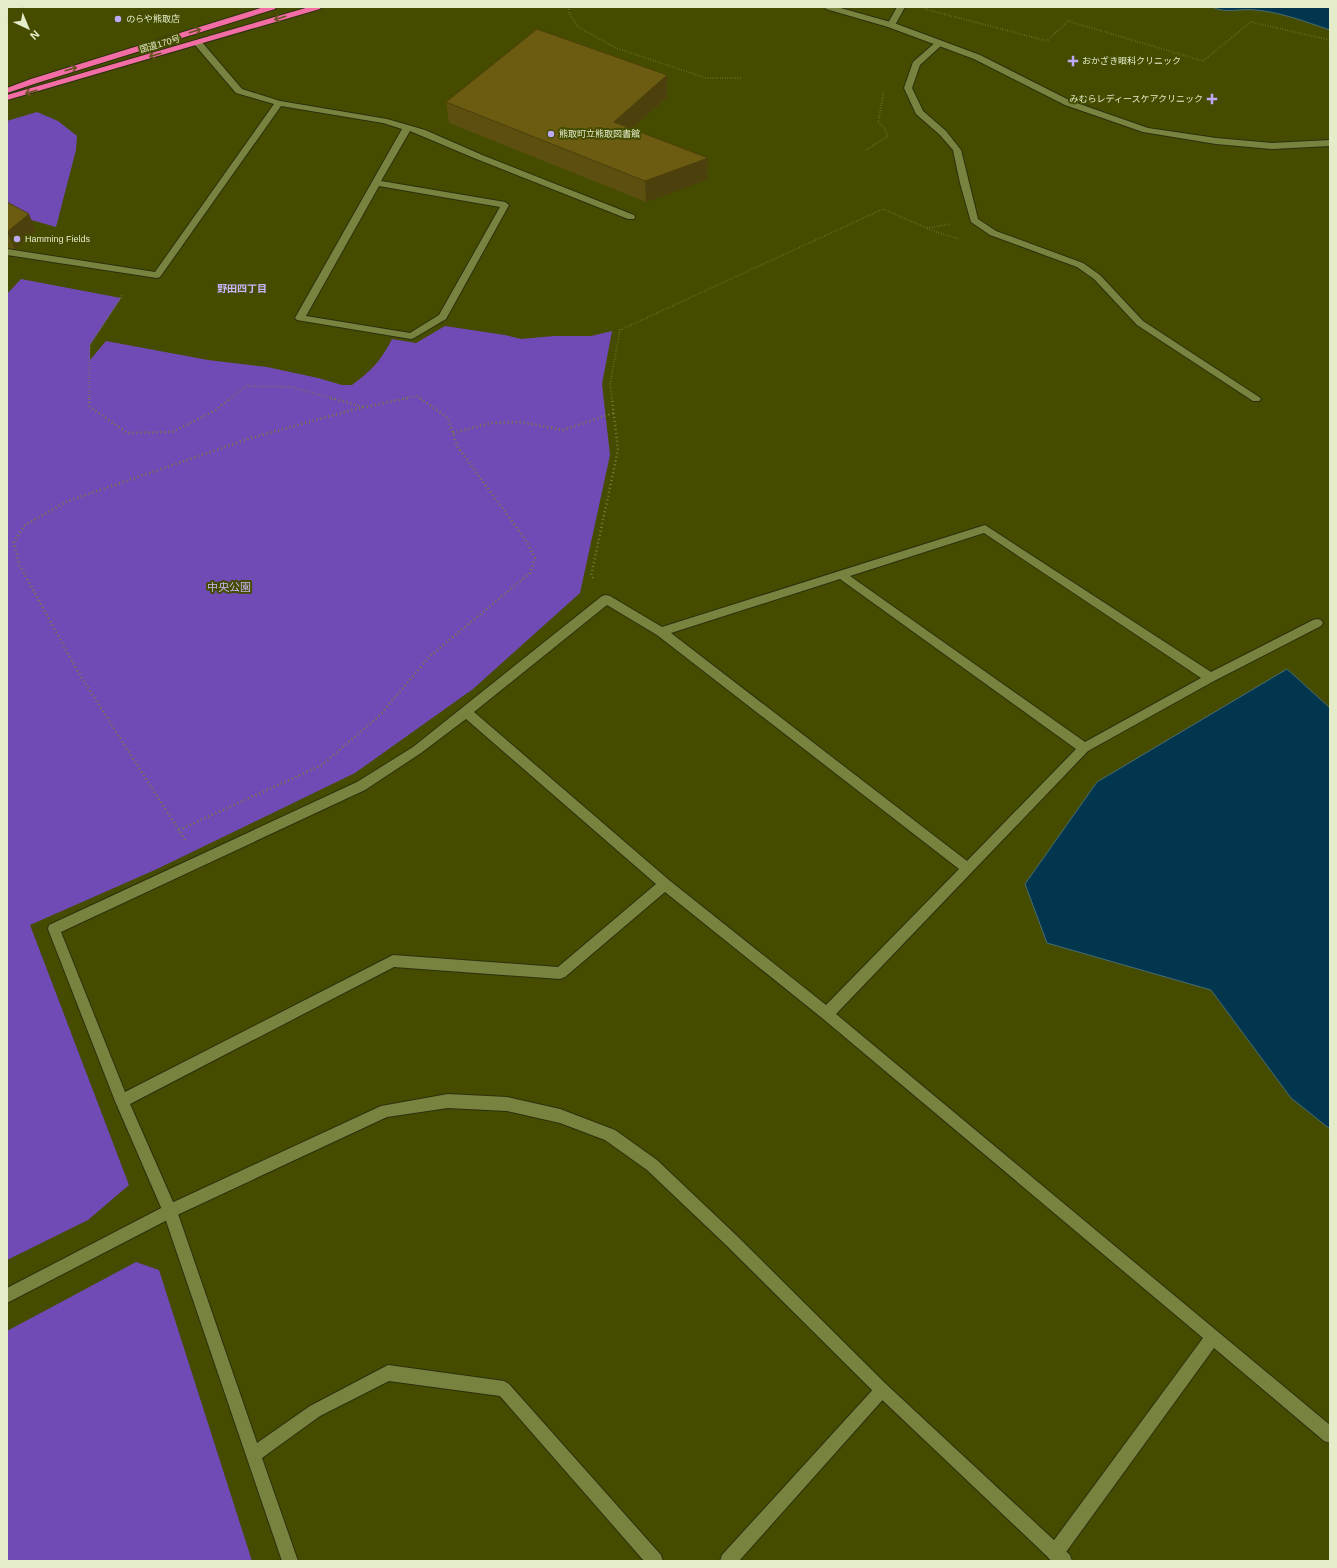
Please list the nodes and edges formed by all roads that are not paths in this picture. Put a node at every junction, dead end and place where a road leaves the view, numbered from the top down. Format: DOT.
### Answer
graph roads {
  1 [pos="272,7"];
  2 [pos="317,7"];
  3 [pos="829,7"];
  4 [pos="901,7"];
  5 [pos="891,25"];
  6 [pos="198,43"];
  7 [pos="940,43"];
  8 [pos="7,90"];
  9 [pos="7,98"];
  10 [pos="279,103"];
  11 [pos="407,128"];
  12 [pos="1330,143"];
  13 [pos="376,183"];
  14 [pos="631,217"];
  15 [pos="7,252"];
  16 [pos="1256,399"];
  17 [pos="840,574"];
  18 [pos="1317,623"];
  19 [pos="661,632"];
  20 [pos="1210,678"];
  21 [pos="466,712"];
  22 [pos="1084,748"];
  23 [pos="968,869"];
  24 [pos="665,884"];
  25 [pos="827,1014"];
  26 [pos="122,1101"];
  27 [pos="170,1211"];
  28 [pos="7,1296"];
  29 [pos="1213,1337"];
  30 [pos="882,1390"];
  31 [pos="1330,1435"];
  32 [pos="254,1456"];
  33 [pos="1060,1557"];
  34 [pos="290,1561"];
  35 [pos="655,1561"];
  36 [pos="728,1561"];
  8 -- 1 [label="highway, 国道170号, one-way"];
  2 -- 6 [label="highway, 国道170号, one-way"];
  3 -- 5 [label="street"];
  4 -- 5 [label="street"];
  5 -- 7 [label="street"];
  6 -- 9 [label="highway, 国道170号, one-way"];
  6 -- 10 [label="street"];
  7 -- 12 [label="street"];
  7 -- 16 [label="street"];
  10 -- 11 [label="street"];
  10 -- 15 [label="street"];
  11 -- 13 [label="street"];
  11 -- 14 [label="street"];
  13 -- 13 [label="street"];
  17 -- 19 [label="street"];
  17 -- 20 [label="street"];
  17 -- 22 [label="street"];
  18 -- 20 [label="street"];
  19 -- 21 [label="street"];
  19 -- 23 [label="street"];
  20 -- 22 [label="street"];
  21 -- 24 [label="street"];
  21 -- 26 [label="street"];
  22 -- 23 [label="street"];
  23 -- 25 [label="street"];
  24 -- 25 [label="street"];
  24 -- 26 [label="street"];
  25 -- 29 [label="street"];
  26 -- 27 [label="street"];
  27 -- 28 [label="street"];
  27 -- 30 [label="street"];
  27 -- 32 [label="street"];
  29 -- 31 [label="street"];
  29 -- 33 [label="street"];
  30 -- 33 [label="street"];
  30 -- 36 [label="street"];
  32 -- 34 [label="street"];
  32 -- 35 [label="street"];
}
